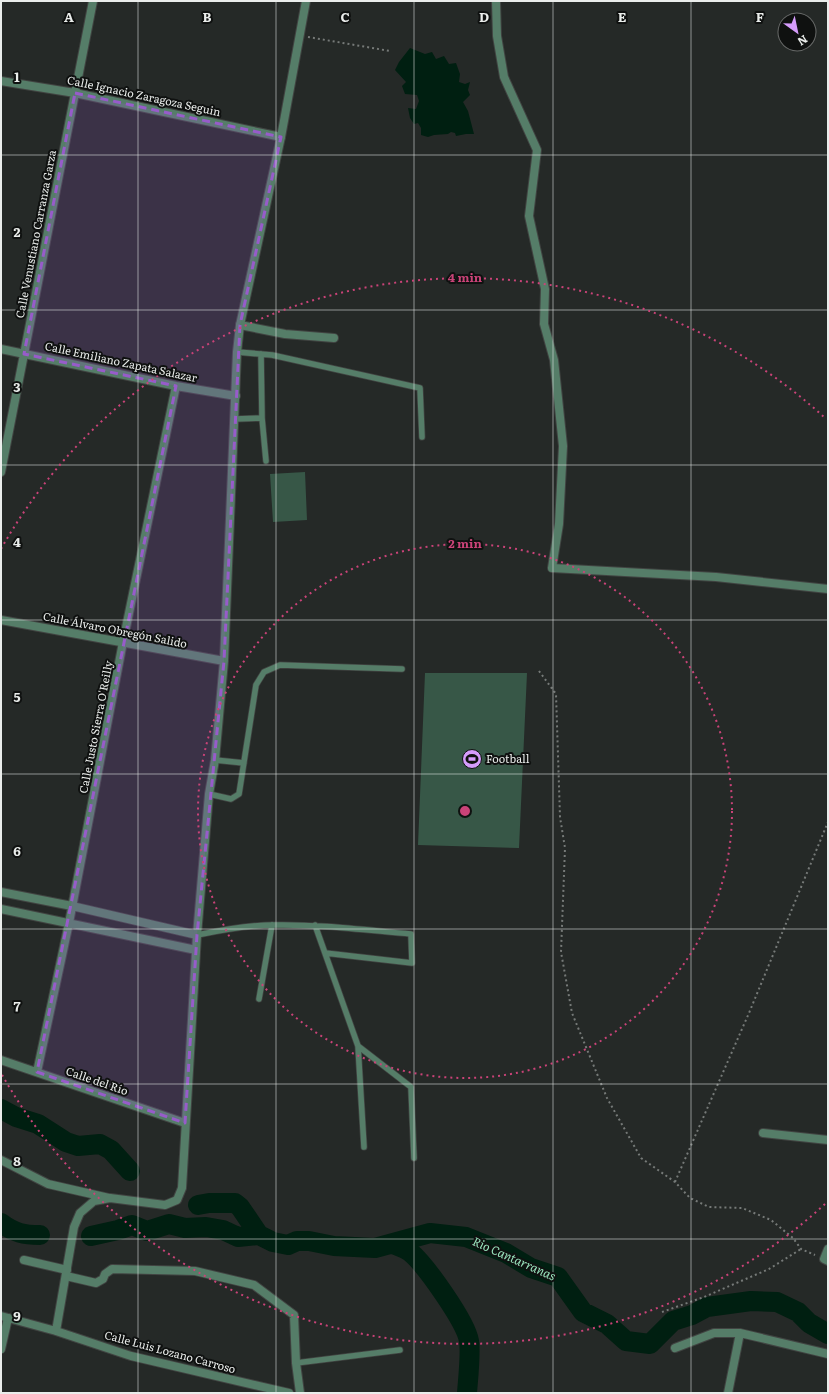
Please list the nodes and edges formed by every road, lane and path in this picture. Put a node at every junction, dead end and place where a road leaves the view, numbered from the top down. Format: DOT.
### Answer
graph roads {
  1 [pos="93,1"];
  2 [pos="306,1"];
  3 [pos="496,1"];
  4 [pos="299,36"];
  5 [pos="390,51"];
  6 [pos="1,81"];
  7 [pos="75,93"];
  8 [pos="281,137"];
  9 [pos="240,325"];
  10 [pos="334,338"];
  11 [pos="1,348"];
  12 [pos="238,352"];
  13 [pos="24,354"];
  14 [pos="261,354"];
  15 [pos="176,386"];
  16 [pos="236,396"];
  17 [pos="262,418"];
  18 [pos="235,419"];
  19 [pos="422,437"];
  20 [pos="266,461"];
  21 [pos="1,472"];
  22 [pos="828,589"];
  23 [pos="1,620"];
  24 [pos="123,642"];
  25 [pos="224,661"];
  26 [pos="402,669"];
  27 [pos="539,671"];
  28 [pos="215,760"];
  29 [pos="244,763"];
  30 [pos="210,794"];
  31 [pos="828,822"];
  32 [pos="1,892"];
  33 [pos="72,906"];
  34 [pos="1,909"];
  35 [pos="69,923"];
  36 [pos="272,925"];
  37 [pos="315,925"];
  38 [pos="197,934"];
  39 [pos="196,950"];
  40 [pos="325,953"];
  41 [pos="260,999"];
  42 [pos="358,1046"];
  43 [pos="1,1060"];
  44 [pos="37,1072"];
  45 [pos="185,1123"];
  46 [pos="763,1133"];
  47 [pos="828,1140"];
  48 [pos="364,1147"];
  49 [pos="414,1158"];
  50 [pos="1,1160"];
  51 [pos="675,1182"];
  52 [pos="110,1198"];
  53 [pos="801,1249"];
  54 [pos="828,1249"];
  55 [pos="24,1260"];
  56 [pos="826,1260"];
  57 [pos="66,1273"];
  58 [pos="662,1312"];
  59 [pos="4,1317"];
  60 [pos="56,1331"];
  61 [pos="740,1333"];
  62 [pos="675,1348"];
  63 [pos="1,1349"];
  64 [pos="400,1350"];
  65 [pos="828,1354"];
  66 [pos="296,1363"];
  67 [pos="289,1393"];
  68 [pos="300,1393"];
  69 [pos="728,1393"];
  1 -- 7 [label="street, Calle Venustiano Carranza Garza"];
  2 -- 4 [label="street"];
  3 -- 22 [label="street"];
  4 -- 5 [label="path"];
  4 -- 8 [label="street"];
  6 -- 7 [label="street, Calle Ignacio Zaragoza Seguin"];
  7 -- 8 [label="street, Calle Ignacio Zaragoza Seguin"];
  7 -- 13 [label="street, Calle Venustiano Carranza Garza"];
  8 -- 9 [label="street"];
  9 -- 10 [label="street"];
  9 -- 12 [label="street"];
  11 -- 13 [label="street, Calle Emiliano Zapata Salazar"];
  12 -- 14 [label="lane"];
  12 -- 16 [label="street"];
  13 -- 15 [label="street, Calle Emiliano Zapata Salazar"];
  13 -- 21 [label="street, Calle Venustiano Carranza Garza"];
  14 -- 17 [label="lane"];
  14 -- 19 [label="lane"];
  15 -- 16 [label="street, Calle Emiliano Zapata Salazar"];
  15 -- 24 [label="street, Calle Justo Sierra O'Reilly"];
  16 -- 18 [label="street"];
  17 -- 18 [label="lane"];
  17 -- 20 [label="lane"];
  18 -- 25 [label="street"];
  23 -- 24 [label="street, Calle Álvaro Obregón Salido"];
  24 -- 25 [label="street, Calle Álvaro Obregón Salido"];
  24 -- 33 [label="street, Calle Justo Sierra O'Reilly"];
  25 -- 28 [label="street"];
  26 -- 29 [label="lane"];
  27 -- 51 [label="path"];
  28 -- 29 [label="lane"];
  28 -- 30 [label="street"];
  29 -- 30 [label="lane"];
  30 -- 38 [label="street"];
  31 -- 51 [label="path"];
  32 -- 33 [label="street"];
  33 -- 35 [label="street, Calle Justo Sierra O'Reilly"];
  33 -- 38 [label="street"];
  34 -- 35 [label="street"];
  35 -- 39 [label="street"];
  35 -- 44 [label="street, Calle Justo Sierra O'Reilly"];
  36 -- 37 [label="lane"];
  36 -- 38 [label="lane"];
  36 -- 41 [label="lane"];
  37 -- 40 [label="lane"];
  37 -- 40 [label="lane"];
  38 -- 39 [label="street"];
  39 -- 45 [label="street"];
  40 -- 42 [label="lane"];
  42 -- 48 [label="lane"];
  42 -- 49 [label="lane"];
  43 -- 44 [label="street, Calle del Río"];
  44 -- 45 [label="street, Calle del Río"];
  45 -- 52 [label="street"];
  46 -- 47 [label="street"];
  50 -- 52 [label="street"];
  51 -- 53 [label="path"];
  52 -- 57 [label="street"];
  53 -- 56 [label="path"];
  53 -- 58 [label="path"];
  54 -- 56 [label="street"];
  55 -- 57 [label="street"];
  57 -- 60 [label="street"];
  57 -- 66 [label="street"];
  59 -- 60 [label="street, Calle Luis Lozano Carroso"];
  59 -- 63 [label="street"];
  60 -- 67 [label="street, Calle Luis Lozano Carroso"];
  61 -- 62 [label="street"];
  61 -- 65 [label="street"];
  61 -- 69 [label="street"];
  64 -- 66 [label="lane"];
  66 -- 68 [label="street"];
}
